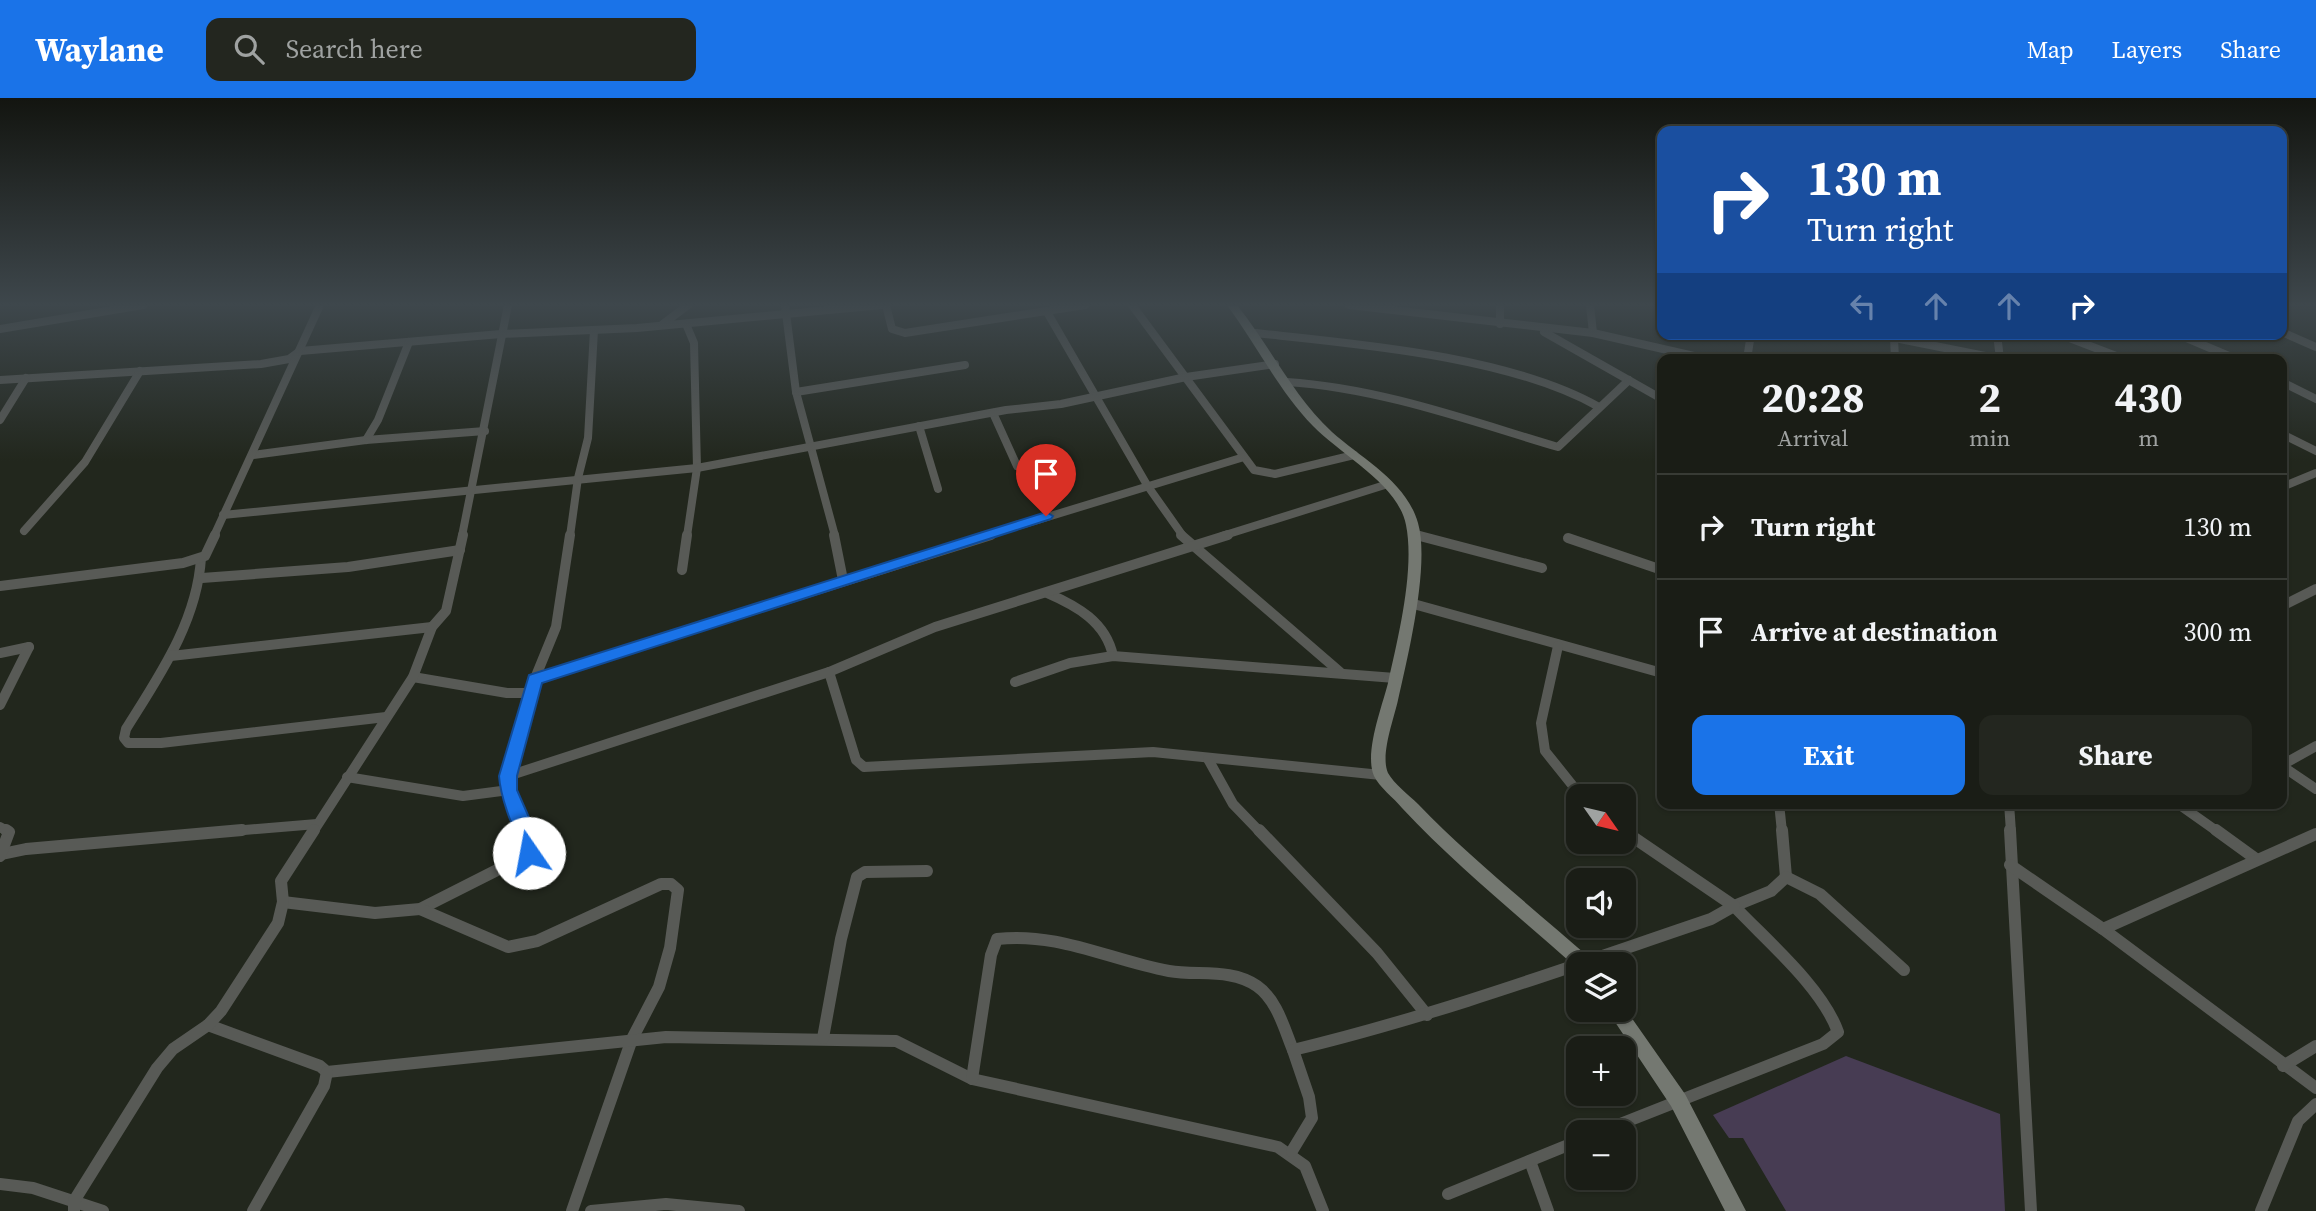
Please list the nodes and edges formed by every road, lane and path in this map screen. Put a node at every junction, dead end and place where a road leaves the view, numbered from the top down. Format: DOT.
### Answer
graph roads {
  1 [pos="289,357"];
  2 [pos="297,357"];
  3 [pos="404,357"];
  4 [pos="496,357"];
  5 [pos="593,357"];
  6 [pos="694,357"];
  7 [pos="792,357"];
  8 [pos="1074,357"];
  9 [pos="1171,357"];
  10 [pos="1270,357"];
  11 [pos="1438,357"];
  12 [pos="1588,357"];
  13 [pos="1275,364"];
  14 [pos="965,365"];
  15 [pos="140,371"];
  16 [pos="1186,377"];
  17 [pos="26,378"];
  18 [pos="0,380"];
  19 [pos="1629,380"];
  20 [pos="1287,382"];
  21 [pos="2287,384"];
  22 [pos="796,392"];
  23 [pos="1096,394"];
  24 [pos="1657,396"];
  25 [pos="2316,399"];
  26 [pos="1599,407"];
  27 [pos="993,413"];
  28 [pos="0,420"];
  29 [pos="919,426"];
  30 [pos="485,431"];
  31 [pos="2287,436"];
  32 [pos="366,440"];
  33 [pos="808,446"];
  34 [pos="2316,451"];
  35 [pos="253,455"];
  36 [pos="1354,455"];
  37 [pos="1244,457"];
  38 [pos="1017,466"];
  39 [pos="697,468"];
  40 [pos="2316,473"];
  41 [pos="578,478"];
  42 [pos="1388,484"];
  43 [pos="1147,485"];
  44 [pos="2287,485"];
  45 [pos="471,488"];
  46 [pos="938,489"];
  47 [pos="223,515"];
  48 [pos="24,531"];
  49 [pos="1416,535"];
  50 [pos="1568,538"];
  51 [pos="1196,546"];
  52 [pos="460,550"];
  53 [pos="201,558"];
  54 [pos="1542,568"];
  55 [pos="1657,568"];
  56 [pos="682,570"];
  57 [pos="202,578"];
  58 [pos="843,580"];
  59 [pos="0,586"];
  60 [pos="2316,589"];
  61 [pos="1047,593"];
  62 [pos="1410,603"];
  63 [pos="2287,604"];
  64 [pos="432,626"];
  65 [pos="1558,646"];
  66 [pos="0,653"];
  67 [pos="171,656"];
  68 [pos="1112,656"];
  69 [pos="829,671"];
  70 [pos="1657,672"];
  71 [pos="1340,673"];
  72 [pos="413,677"];
  73 [pos="1395,678"];
  74 [pos="535,679"];
  75 [pos="1015,682"];
  76 [pos="529,693"];
  77 [pos="0,705"];
  78 [pos="386,717"];
  79 [pos="2316,746"];
  80 [pos="1208,759"];
  81 [pos="2287,763"];
  82 [pos="2287,769"];
  83 [pos="1381,775"];
  84 [pos="508,776"];
  85 [pos="347,777"];
  86 [pos="1571,784"];
  87 [pos="2316,789"];
  88 [pos="509,790"];
  89 [pos="1780,809"];
  90 [pos="2009,809"];
  91 [pos="2185,809"];
  92 [pos="317,824"];
  93 [pos="0,827"];
  94 [pos="2316,834"];
  95 [pos="1636,839"];
  96 [pos="1,855"];
  97 [pos="2256,859"];
  98 [pos="2010,865"];
  99 [pos="927,871"];
  100 [pos="1786,877"];
  101 [pos="283,902"];
  102 [pos="1734,906"];
  103 [pos="420,909"];
  104 [pos="2103,929"];
  105 [pos="1571,952"];
  106 [pos="1616,952"];
  107 [pos="1566,969"];
  108 [pos="1903,970"];
  109 [pos="1427,1014"];
  110 [pos="1624,1022"];
  111 [pos="208,1025"];
  112 [pos="823,1038"];
  113 [pos="632,1039"];
  114 [pos="2316,1046"];
  115 [pos="1293,1051"];
  116 [pos="2283,1066"];
  117 [pos="327,1072"];
  118 [pos="972,1079"];
  119 [pos="2316,1088"];
  120 [pos="1678,1100"];
  121 [pos="2316,1104"];
  122 [pos="1629,1120"];
  123 [pos="1566,1146"];
  124 [pos="1293,1151"];
  125 [pos="1530,1161"];
  126 [pos="0,1184"];
  127 [pos="1448,1194"];
  128 [pos="74,1206"];
  129 [pos="665,1207"];
  130 [pos="103,1211"];
  131 [pos="253,1211"];
  132 [pos="572,1211"];
  133 [pos="591,1211"];
  134 [pos="739,1211"];
  135 [pos="1323,1211"];
  136 [pos="1548,1211"];
  137 [pos="1736,1211"];
  138 [pos="2031,1211"];
  139 [pos="2260,1211"];
  1 -- 15 [label="street"];
  2 -- 35 [label="street"];
  3 -- 32 [label="street"];
  4 -- 30 [label="street"];
  5 -- 41 [label="street"];
  6 -- 39 [label="street"];
  7 -- 22 [label="street"];
  8 -- 23 [label="street"];
  9 -- 16 [label="street"];
  10 -- 13 [label="street"];
  11 -- 26 [label="street"];
  12 -- 19 [label="street"];
  13 -- 16 [label="street"];
  13 -- 20 [label="street"];
  14 -- 22 [label="street"];
  15 -- 17 [label="street"];
  15 -- 48 [label="street"];
  16 -- 23 [label="street"];
  16 -- 37 [label="street"];
  17 -- 18 [label="street"];
  17 -- 28 [label="street"];
  19 -- 24 [label="street"];
  19 -- 26 [label="street"];
  20 -- 26 [label="street"];
  20 -- 36 [label="street"];
  21 -- 25 [label="street"];
  22 -- 33 [label="street"];
  23 -- 27 [label="street"];
  23 -- 43 [label="street"];
  27 -- 29 [label="street"];
  27 -- 38 [label="street"];
  29 -- 33 [label="street"];
  29 -- 46 [label="street"];
  30 -- 32 [label="street"];
  30 -- 45 [label="street"];
  31 -- 34 [label="street"];
  32 -- 35 [label="street"];
  33 -- 39 [label="street"];
  33 -- 58 [label="street"];
  35 -- 47 [label="street"];
  36 -- 37 [label="street"];
  36 -- 42 [label="street"];
  37 -- 43 [label="street"];
  39 -- 41 [label="street"];
  39 -- 56 [label="street"];
  40 -- 44 [label="street"];
  41 -- 45 [label="street"];
  41 -- 74 [label="street"];
  42 -- 49 [label="street"];
  42 -- 51 [label="street"];
  43 -- 51 [label="street"];
  43 -- 58 [label="street"];
  45 -- 47 [label="street"];
  45 -- 52 [label="street"];
  47 -- 53 [label="street"];
  49 -- 54 [label="street"];
  49 -- 62 [label="street"];
  50 -- 55 [label="street"];
  51 -- 61 [label="street"];
  51 -- 71 [label="street"];
  52 -- 57 [label="street"];
  52 -- 64 [label="street"];
  53 -- 57 [label="street"];
  53 -- 59 [label="street"];
  57 -- 67 [label="street"];
  58 -- 74 [label="street"];
  60 -- 63 [label="street"];
  61 -- 68 [label="street"];
  61 -- 69 [label="street"];
  62 -- 65 [label="street"];
  62 -- 73 [label="street"];
  64 -- 67 [label="street"];
  64 -- 72 [label="street"];
  65 -- 70 [label="street"];
  65 -- 86 [label="street"];
  66 -- 77 [label="street"];
  67 -- 78 [label="street"];
  68 -- 71 [label="street"];
  68 -- 75 [label="street"];
  69 -- 80 [label="street"];
  69 -- 84 [label="street"];
  71 -- 73 [label="street"];
  72 -- 76 [label="street"];
  72 -- 78 [label="street"];
  73 -- 83 [label="street"];
  74 -- 76 [label="street"];
  76 -- 84 [label="street"];
  78 -- 85 [label="street"];
  79 -- 81 [label="street"];
  80 -- 83 [label="street"];
  80 -- 109 [label="street"];
  82 -- 87 [label="street"];
  83 -- 105 [label="street"];
  84 -- 88 [label="street"];
  85 -- 88 [label="street"];
  85 -- 92 [label="street"];
  88 -- 103 [label="street"];
  89 -- 100 [label="street"];
  90 -- 98 [label="street"];
  91 -- 97 [label="street"];
  92 -- 96 [label="street"];
  92 -- 101 [label="street"];
  93 -- 96 [label="street"];
  94 -- 97 [label="street"];
  95 -- 102 [label="street"];
  97 -- 104 [label="street"];
  98 -- 104 [label="street"];
  98 -- 138 [label="street"];
  99 -- 112 [label="street"];
  100 -- 102 [label="street"];
  100 -- 108 [label="street"];
  101 -- 103 [label="street"];
  101 -- 111 [label="street"];
  102 -- 106 [label="street"];
  102 -- 120 [label="street"];
  103 -- 113 [label="street"];
  104 -- 116 [label="street"];
  107 -- 109 [label="street"];
  109 -- 115 [label="street"];
  110 -- 120 [label="street"];
  111 -- 117 [label="street"];
  111 -- 128 [label="street"];
  112 -- 113 [label="street"];
  112 -- 118 [label="street"];
  113 -- 117 [label="street"];
  113 -- 132 [label="street"];
  114 -- 116 [label="street"];
  115 -- 118 [label="street"];
  115 -- 124 [label="street"];
  116 -- 119 [label="street"];
  117 -- 131 [label="street"];
  118 -- 124 [label="street"];
  120 -- 122 [label="street"];
  120 -- 137 [label="street"];
  121 -- 139 [label="street"];
  123 -- 125 [label="street"];
  124 -- 135 [label="street"];
  125 -- 127 [label="street"];
  125 -- 136 [label="street"];
  126 -- 128 [label="street"];
  128 -- 130 [label="street"];
  129 -- 133 [label="street"];
  129 -- 134 [label="street"];
}
